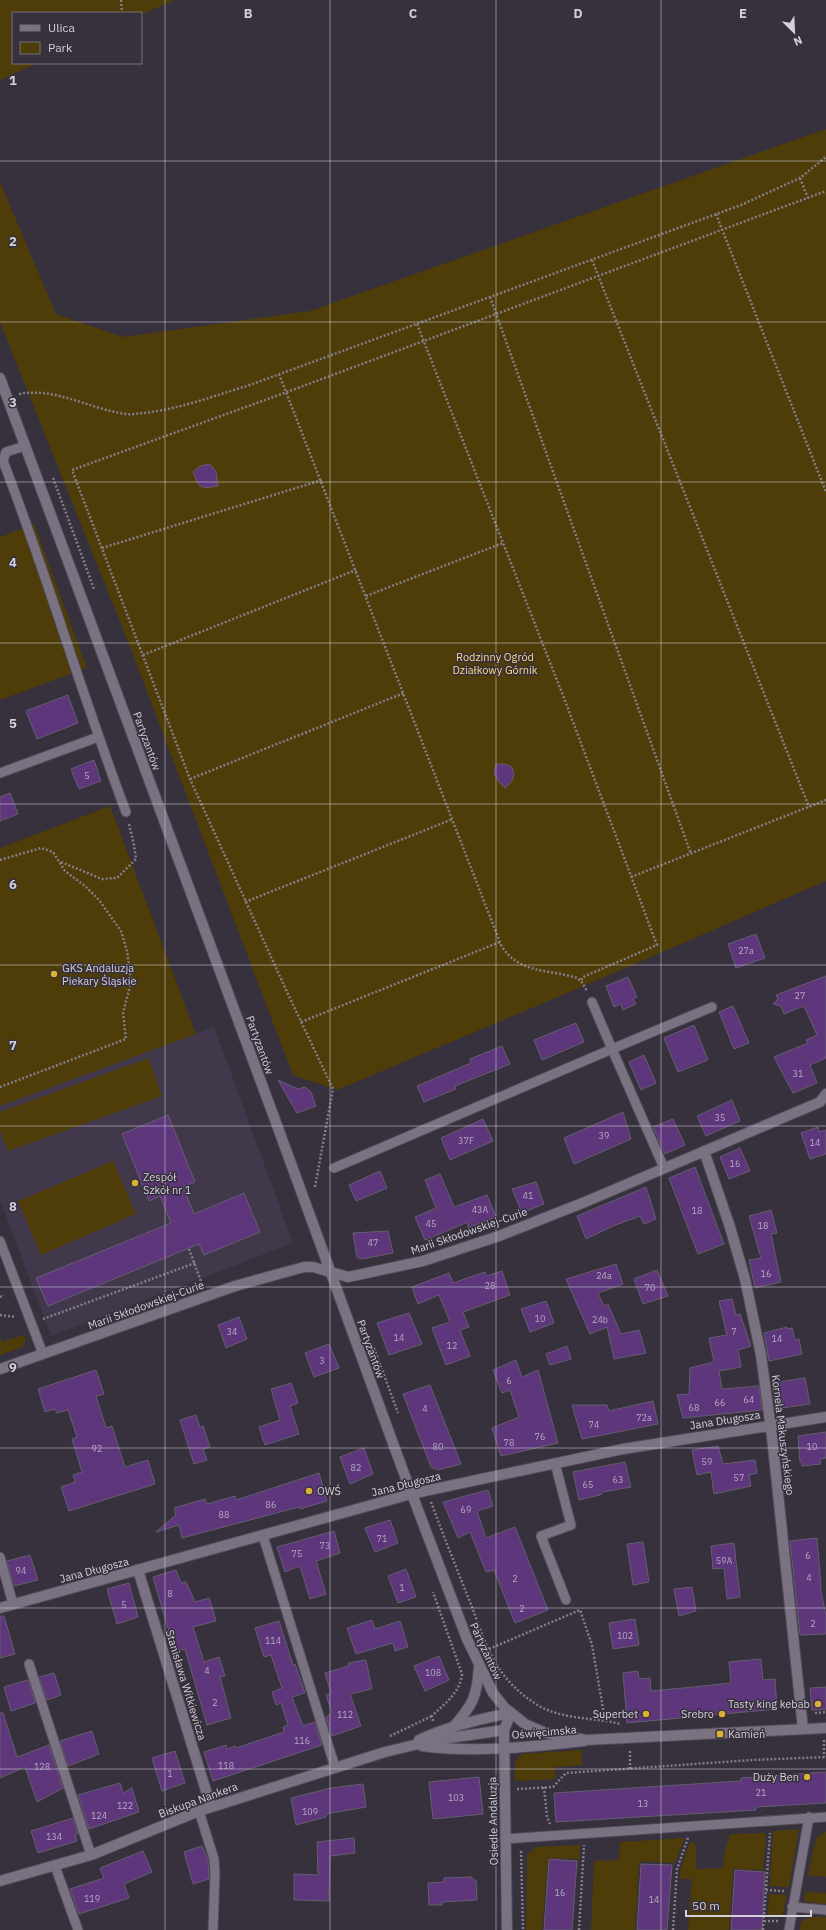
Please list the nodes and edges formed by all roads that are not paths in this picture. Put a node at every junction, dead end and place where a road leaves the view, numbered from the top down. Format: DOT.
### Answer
graph roads {
  1 [pos="0,378"];
  2 [pos="25,446"];
  3 [pos="98,737"];
  4 [pos="0,773"];
  5 [pos="126,812"];
  6 [pos="592,1002"];
  7 [pos="712,1007"];
  8 [pos="612,1049"];
  9 [pos="824,1099"];
  10 [pos="704,1151"];
  11 [pos="334,1168"];
  12 [pos="664,1168"];
  13 [pos="0,1241"];
  14 [pos="331,1273"];
  15 [pos="43,1354"];
  16 [pos="0,1369"];
  17 [pos="826,1417"];
  18 [pos="770,1426"];
  19 [pos="555,1463"];
  20 [pos="411,1494"];
  21 [pos="262,1536"];
  22 [pos="0,1557"];
  23 [pos="138,1570"];
  24 [pos="566,1600"];
  25 [pos="13,1604"];
  26 [pos="0,1608"];
  27 [pos="29,1664"];
  28 [pos="479,1667"];
  29 [pos="511,1713"];
  30 [pos="454,1726"];
  31 [pos="826,1728"];
  32 [pos="803,1729"];
  33 [pos="504,1730"];
  34 [pos="586,1740"];
  35 [pos="410,1746"];
  36 [pos="504,1748"];
  37 [pos="334,1767"];
  38 [pos="211,1807"];
  39 [pos="199,1811"];
  40 [pos="826,1816"];
  41 [pos="809,1817"];
  42 [pos="505,1839"];
  43 [pos="91,1855"];
  44 [pos="56,1866"];
  45 [pos="0,1881"];
  46 [pos="792,1907"];
  47 [pos="826,1910"];
  48 [pos="787,1926"];
  49 [pos="78,1930"];
  50 [pos="213,1930"];
  51 [pos="507,1930"];
  1 -- 2 [label="street, Partyzantów"];
  2 -- 3 [label="lane"];
  2 -- 14 [label="street, Partyzantów"];
  3 -- 4 [label="lane"];
  3 -- 5 [label="lane"];
  6 -- 8 [label="lane"];
  7 -- 8 [label="lane"];
  8 -- 11 [label="lane"];
  8 -- 12 [label="lane"];
  9 -- 10 [label="street, Marii Skłodowskiej-Curie"];
  10 -- 12 [label="street, Marii Skłodowskiej-Curie"];
  10 -- 18 [label="street, Kornela Makuszyńskiego"];
  12 -- 14 [label="street, Marii Skłodowskiej-Curie"];
  13 -- 15 [label="lane"];
  14 -- 15 [label="street, Marii Skłodowskiej-Curie"];
  14 -- 20 [label="street, Partyzantów"];
  15 -- 16 [label="street, Marii Skłodowskiej-Curie"];
  17 -- 18 [label="street, Jana Długosza"];
  18 -- 19 [label="street, Jana Długosza"];
  18 -- 32 [label="street, Kornela Makuszyńskiego"];
  19 -- 20 [label="street, Jana Długosza"];
  19 -- 24 [label="lane"];
  20 -- 21 [label="street, Jana Długosza"];
  20 -- 28 [label="street, Partyzantów"];
  21 -- 23 [label="street, Jana Długosza"];
  21 -- 37 [label="lane"];
  22 -- 25 [label="lane"];
  23 -- 25 [label="street, Jana Długosza"];
  23 -- 38 [label="street, Stanisława Witkiewicza"];
  25 -- 26 [label="street, Jana Długosza"];
  27 -- 43 [label="lane"];
  28 -- 29 [label="street, Partyzantów"];
  28 -- 30 [label="street"];
  29 -- 30 [label="street, Biskupa Nankera"];
  29 -- 33 [label="street, Osiedle Andaluzja"];
  29 -- 34 [label="street, Oświęcimska"];
  30 -- 35 [label="street, Biskupa Nankera"];
  31 -- 32 [label="street, Oświęcimska"];
  32 -- 34 [label="street, Oświęcimska"];
  33 -- 35 [label="street, Biskupa Nankera"];
  33 -- 36 [label="street, Osiedle Andaluzja"];
  34 -- 36 [label="street, Oświęcimska"];
  35 -- 36 [label="street, Biskupa Nankera"];
  35 -- 37 [label="street, Biskupa Nankera"];
  36 -- 42 [label="street, Osiedle Andaluzja"];
  37 -- 38 [label="street, Biskupa Nankera"];
  38 -- 39 [label="street, Biskupa Nankera"];
  39 -- 43 [label="street, Biskupa Nankera"];
  39 -- 50 [label="lane"];
  40 -- 41 [label="lane"];
  41 -- 42 [label="lane"];
  41 -- 46 [label="lane"];
  42 -- 51 [label="street, Osiedle Andaluzja"];
  43 -- 44 [label="street, Biskupa Nankera"];
  44 -- 45 [label="street, Biskupa Nankera"];
  44 -- 49 [label="lane"];
  46 -- 47 [label="lane"];
  46 -- 48 [label="lane"];
}
